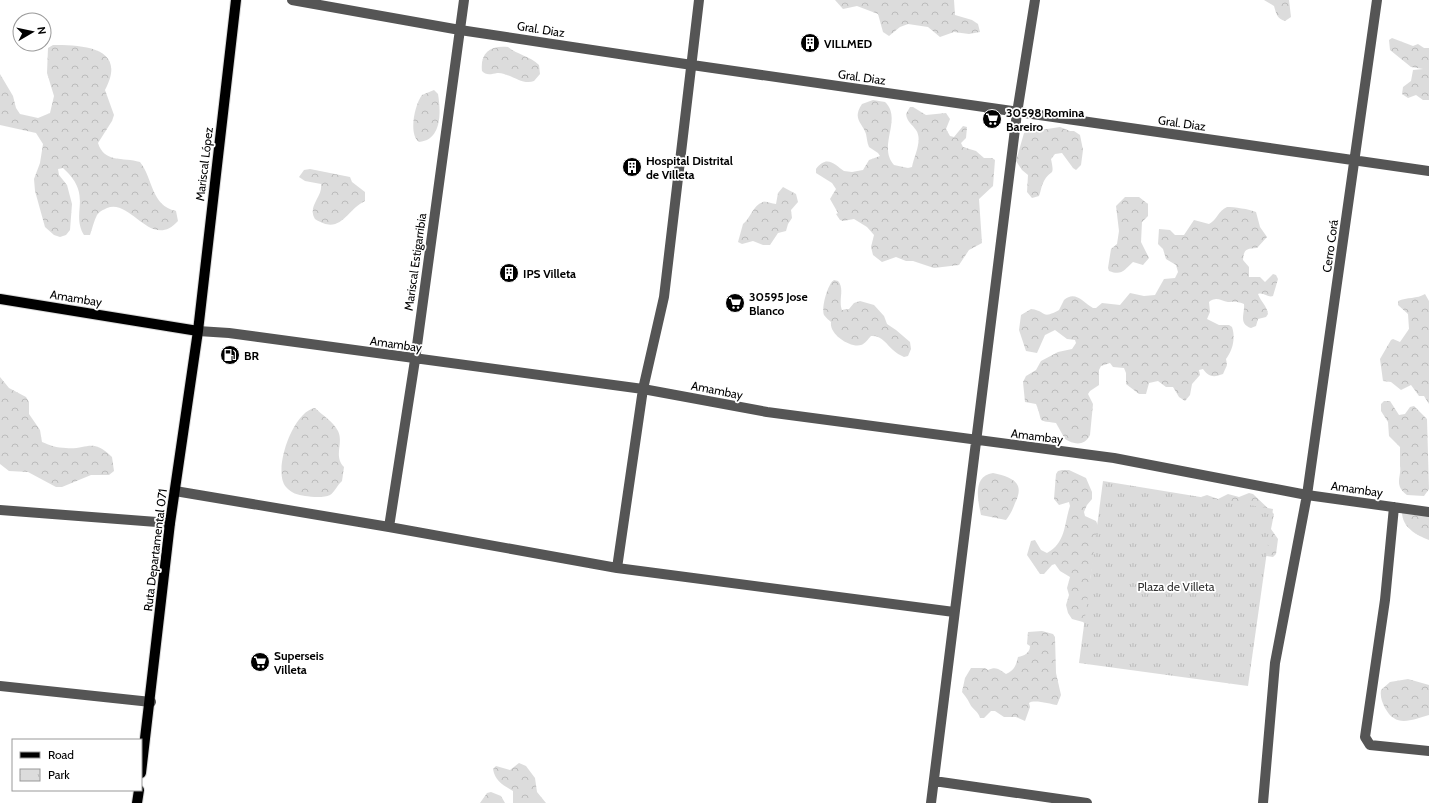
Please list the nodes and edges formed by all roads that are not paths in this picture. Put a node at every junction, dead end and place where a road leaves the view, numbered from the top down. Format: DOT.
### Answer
graph roads {
  1 [pos="236,0"];
  2 [pos="292,0"];
  3 [pos="464,0"];
  4 [pos="699,0"];
  5 [pos="1034,0"];
  6 [pos="1377,0"];
  7 [pos="460,30"];
  8 [pos="692,65"];
  9 [pos="1017,113"];
  10 [pos="1355,161"];
  11 [pos="1429,171"];
  12 [pos="0,299"];
  13 [pos="198,331"];
  14 [pos="415,360"];
  15 [pos="643,389"];
  16 [pos="977,442"];
  17 [pos="175,491"];
  18 [pos="1307,495"];
  19 [pos="1394,507"];
  20 [pos="0,510"];
  21 [pos="1429,512"];
  22 [pos="170,523"];
  23 [pos="389,527"];
  24 [pos="617,568"];
  25 [pos="954,612"];
  26 [pos="0,686"];
  27 [pos="150,702"];
  28 [pos="1429,751"];
  29 [pos="142,765"];
  30 [pos="934,781"];
  31 [pos="139,791"];
  32 [pos="137,803"];
  33 [pos="931,803"];
  34 [pos="1086,803"];
  35 [pos="1263,803"];
  1 -- 13 [label="main road, Mariscal López"];
  2 -- 7 [label="street, Gral. Diaz"];
  3 -- 7 [label="street, Mariscal Estigarribia"];
  4 -- 8 [label="street"];
  5 -- 9 [label="street"];
  6 -- 10 [label="street, Cerro Corá"];
  7 -- 8 [label="street, Gral. Diaz"];
  7 -- 14 [label="street, Mariscal Estigarribia"];
  8 -- 9 [label="street, Gral. Diaz"];
  8 -- 15 [label="street"];
  9 -- 10 [label="street, Gral. Diaz"];
  9 -- 16 [label="street"];
  10 -- 11 [label="street, Gral. Diaz"];
  10 -- 18 [label="street, Cerro Corá"];
  12 -- 13 [label="main road, Amambay"];
  13 -- 14 [label="street, Amambay"];
  13 -- 17 [label="main road, Ruta Departamental 071"];
  14 -- 15 [label="street, Amambay"];
  14 -- 23 [label="street, Mariscal Estigarribia"];
  15 -- 16 [label="street, Amambay"];
  15 -- 24 [label="street"];
  16 -- 18 [label="street, Amambay"];
  16 -- 25 [label="street"];
  17 -- 22 [label="main road, Ruta Departamental 071"];
  17 -- 23 [label="street"];
  18 -- 19 [label="street, Amambay"];
  18 -- 35 [label="street, Cerro Corá"];
  19 -- 21 [label="street, Amambay"];
  19 -- 28 [label="street"];
  20 -- 22 [label="street"];
  22 -- 27 [label="main road, Ruta Departamental 071"];
  23 -- 24 [label="street"];
  24 -- 25 [label="street"];
  25 -- 30 [label="street"];
  26 -- 27 [label="street"];
  27 -- 29 [label="main road, Ruta Departamental 071"];
  30 -- 33 [label="street"];
  30 -- 34 [label="street"];
  31 -- 32 [label="main road"];
}
